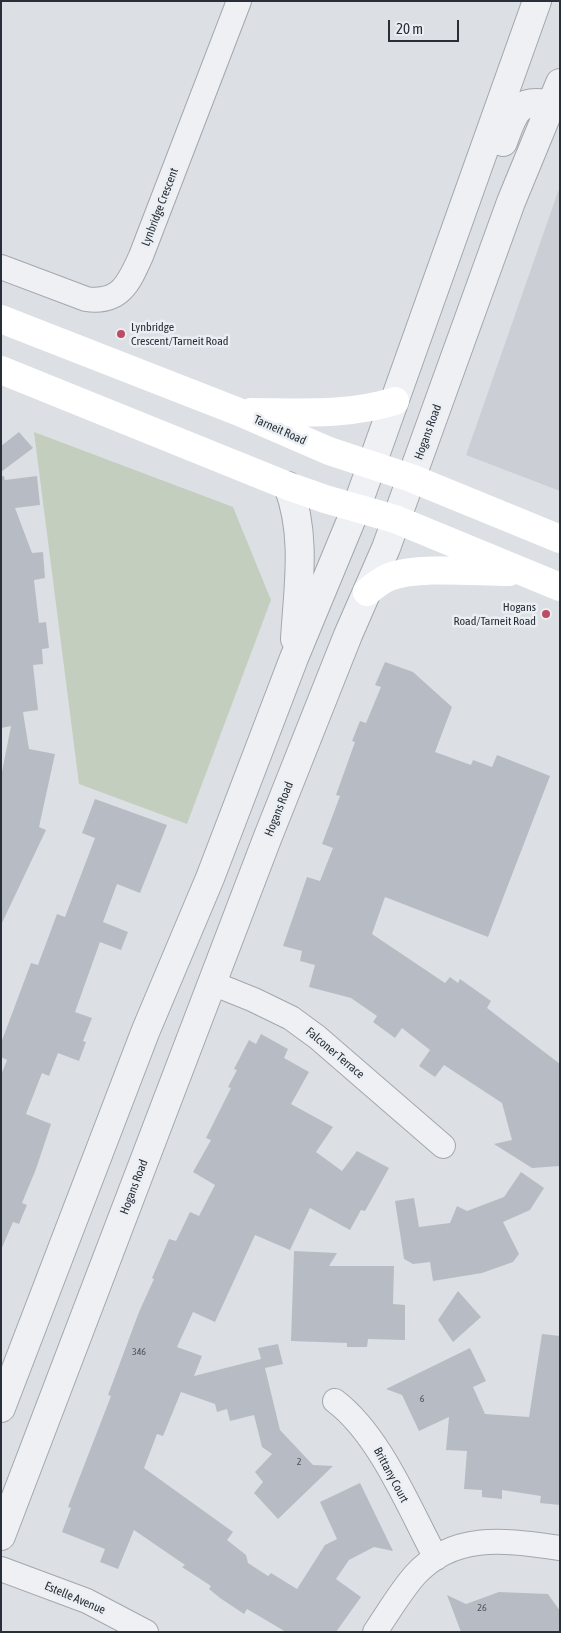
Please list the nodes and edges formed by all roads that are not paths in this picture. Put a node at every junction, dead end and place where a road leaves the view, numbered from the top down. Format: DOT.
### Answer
graph roads {
  1 [pos="239,1"];
  2 [pos="537,1"];
  3 [pos="556,94"];
  4 [pos="1,267"];
  5 [pos="438,275"];
  6 [pos="1,319"];
  7 [pos="1,370"];
  8 [pos="395,400"];
  9 [pos="239,412"];
  10 [pos="372,465"];
  11 [pos="411,478"];
  12 [pos="288,486"];
  13 [pos="357,506"];
  14 [pos="395,519"];
  15 [pos="560,539"];
  16 [pos="518,572"];
  17 [pos="560,587"];
  18 [pos="367,592"];
  19 [pos="294,658"];
  20 [pos="212,983"];
  21 [pos="442,1146"];
  22 [pos="334,1401"];
  23 [pos="1,1408"];
  24 [pos="1,1536"];
  25 [pos="560,1548"];
  26 [pos="436,1558"];
  27 [pos="1,1569"];
  28 [pos="146,1632"];
  29 [pos="375,1632"];
  1 -- 4 [label="street, Lynbridge Crescent"];
  2 -- 5 [label="street"];
  3 -- 5 [label="street"];
  3 -- 11 [label="street, Hogans Road"];
  5 -- 8 [label="street"];
  6 -- 9 [label="main road, Tarneit Road"];
  7 -- 12 [label="main road"];
  8 -- 9 [label="main road"];
  8 -- 10 [label="street"];
  9 -- 10 [label="main road, Tarneit Road"];
  10 -- 11 [label="main road, Tarneit Road"];
  10 -- 13 [label="street"];
  11 -- 14 [label="street, Hogans Road"];
  11 -- 15 [label="main road, Tarneit Road"];
  12 -- 13 [label="main road"];
  12 -- 19 [label="street"];
  13 -- 14 [label="main road"];
  13 -- 19 [label="street"];
  14 -- 16 [label="main road"];
  14 -- 18 [label="street, Hogans Road"];
  16 -- 17 [label="main road"];
  16 -- 18 [label="main road"];
  18 -- 20 [label="street, Hogans Road"];
  19 -- 23 [label="street"];
  20 -- 21 [label="street, Falconer Terrace"];
  20 -- 24 [label="street, Hogans Road"];
  22 -- 26 [label="street, Brittany Court"];
  25 -- 26 [label="street"];
  26 -- 29 [label="street"];
  27 -- 28 [label="street, Estelle Avenue"];
}
